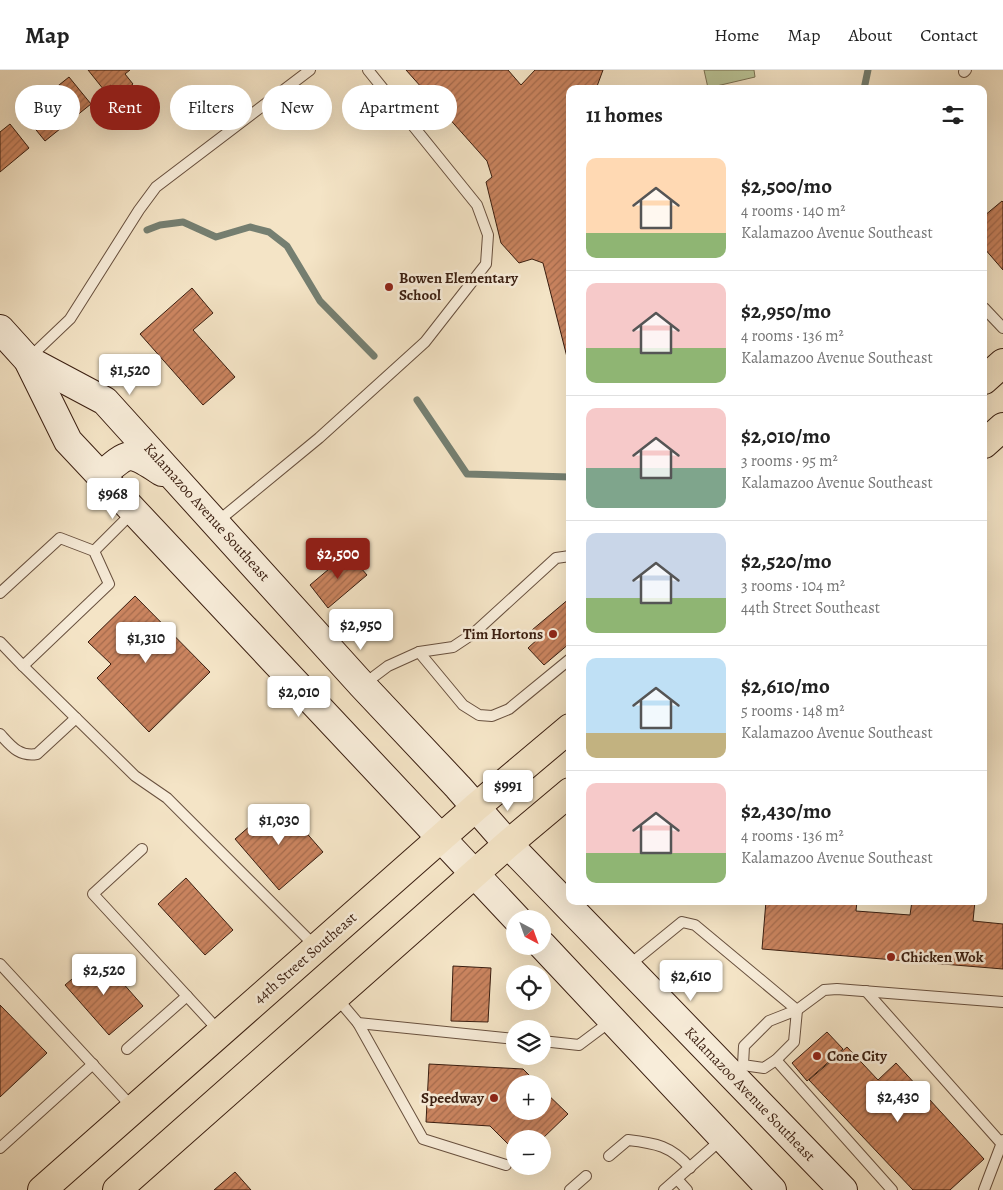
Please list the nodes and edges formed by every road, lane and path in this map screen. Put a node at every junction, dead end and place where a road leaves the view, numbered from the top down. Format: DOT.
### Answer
graph roads {
  1 [pos="310,70"];
  2 [pos="368,70"];
  3 [pos="987,311"];
  4 [pos="1003,328"];
  5 [pos="0,329"];
  6 [pos="28,360"];
  7 [pos="1003,363"];
  8 [pos="987,377"];
  9 [pos="1003,427"];
  10 [pos="987,441"];
  11 [pos="101,476"];
  12 [pos="188,490"];
  13 [pos="134,511"];
  14 [pos="217,522"];
  15 [pos="94,551"];
  16 [pos="566,557"];
  17 [pos="0,593"];
  18 [pos="0,642"];
  19 [pos="419,652"];
  20 [pos="566,662"];
  21 [pos="23,666"];
  22 [pos="362,685"];
  23 [pos="76,718"];
  24 [pos="566,731"];
  25 [pos="0,734"];
  26 [pos="566,795"];
  27 [pos="476,807"];
  28 [pos="441,838"];
  29 [pos="508,844"];
  30 [pos="142,849"];
  31 [pos="475,873"];
  32 [pos="566,904"];
  33 [pos="567,905"];
  34 [pos="510,910"];
  35 [pos="317,948"];
  36 [pos="551,955"];
  37 [pos="0,964"];
  38 [pos="627,967"];
  39 [pos="866,991"];
  40 [pos="187,996"];
  41 [pos="336,996"];
  42 [pos="1003,1002"];
  43 [pos="797,1010"];
  44 [pos="612,1020"];
  45 [pos="358,1023"];
  46 [pos="220,1033"];
  47 [pos="506,1038"];
  48 [pos="551,1043"];
  49 [pos="127,1049"];
  50 [pos="776,1060"];
  51 [pos="92,1064"];
  52 [pos="736,1069"];
  53 [pos="134,1109"];
  54 [pos="723,1138"];
  55 [pos="1002,1141"];
  56 [pos="0,1148"];
  57 [pos="610,1156"];
  58 [pos="506,1165"];
  59 [pos="690,1168"];
  60 [pos="586,1176"];
  61 [pos="677,1179"];
  62 [pos="42,1190"];
  63 [pos="117,1190"];
  64 [pos="570,1190"];
  65 [pos="664,1190"];
  66 [pos="687,1190"];
  67 [pos="772,1190"];
  68 [pos="843,1190"];
  69 [pos="892,1190"];
  70 [pos="984,1190"];
  1 -- 6 [label="lane"];
  2 -- 14 [label="lane"];
  3 -- 4 [label="lane"];
  5 -- 6 [label="main road, Kalamazoo Avenue Southeast"];
  6 -- 11 [label="main road, Kalamazoo Avenue Southeast"];
  6 -- 12 [label="main road, Kalamazoo Avenue Southeast"];
  7 -- 8 [label="main road"];
  9 -- 10 [label="main road"];
  11 -- 12 [label="main road"];
  11 -- 13 [label="main road, Kalamazoo Avenue Southeast"];
  12 -- 14 [label="main road, Kalamazoo Avenue Southeast"];
  13 -- 15 [label="lane"];
  13 -- 28 [label="main road, Kalamazoo Avenue Southeast"];
  14 -- 22 [label="main road, Kalamazoo Avenue Southeast"];
  15 -- 17 [label="lane"];
  15 -- 21 [label="lane"];
  16 -- 19 [label="lane"];
  18 -- 21 [label="lane"];
  19 -- 20 [label="lane"];
  19 -- 22 [label="lane"];
  21 -- 23 [label="lane"];
  22 -- 27 [label="main road, Kalamazoo Avenue Southeast"];
  23 -- 25 [label="lane"];
  23 -- 35 [label="lane"];
  24 -- 27 [label="main road, 44th Street Southeast"];
  26 -- 29 [label="main road"];
  27 -- 28 [label="main road, 44th Street Southeast"];
  27 -- 29 [label="main road, Kalamazoo Avenue Southeast"];
  28 -- 31 [label="main road, Kalamazoo Avenue Southeast"];
  28 -- 35 [label="main road, 44th Street Southeast"];
  29 -- 31 [label="main road"];
  29 -- 32 [label="main road, Kalamazoo Avenue Southeast"];
  30 -- 40 [label="lane"];
  31 -- 34 [label="main road, Kalamazoo Avenue Southeast"];
  31 -- 41 [label="main road"];
  33 -- 38 [label="main road, Kalamazoo Avenue Southeast"];
  35 -- 46 [label="main road, 44th Street Southeast"];
  36 -- 44 [label="main road"];
  37 -- 51 [label="lane"];
  38 -- 43 [label="lane"];
  38 -- 52 [label="main road, Kalamazoo Avenue Southeast"];
  39 -- 42 [label="lane"];
  39 -- 43 [label="lane"];
  39 -- 55 [label="lane"];
  40 -- 46 [label="lane"];
  40 -- 49 [label="lane"];
  41 -- 45 [label="lane"];
  41 -- 63 [label="main road"];
  43 -- 50 [label="lane"];
  43 -- 52 [label="lane"];
  44 -- 48 [label="lane"];
  44 -- 54 [label="main road"];
  45 -- 47 [label="lane"];
  45 -- 58 [label="lane"];
  46 -- 53 [label="main road, 44th Street Southeast"];
  50 -- 52 [label="lane"];
  50 -- 69 [label="lane"];
  51 -- 53 [label="lane"];
  51 -- 56 [label="lane"];
  52 -- 68 [label="main road, Kalamazoo Avenue Southeast"];
  53 -- 62 [label="main road, 44th Street Southeast"];
  54 -- 59 [label="lane"];
  54 -- 67 [label="main road"];
  55 -- 70 [label="lane"];
  57 -- 59 [label="lane"];
  59 -- 61 [label="lane"];
  60 -- 64 [label="lane"];
  61 -- 65 [label="lane"];
  61 -- 66 [label="lane"];
}
